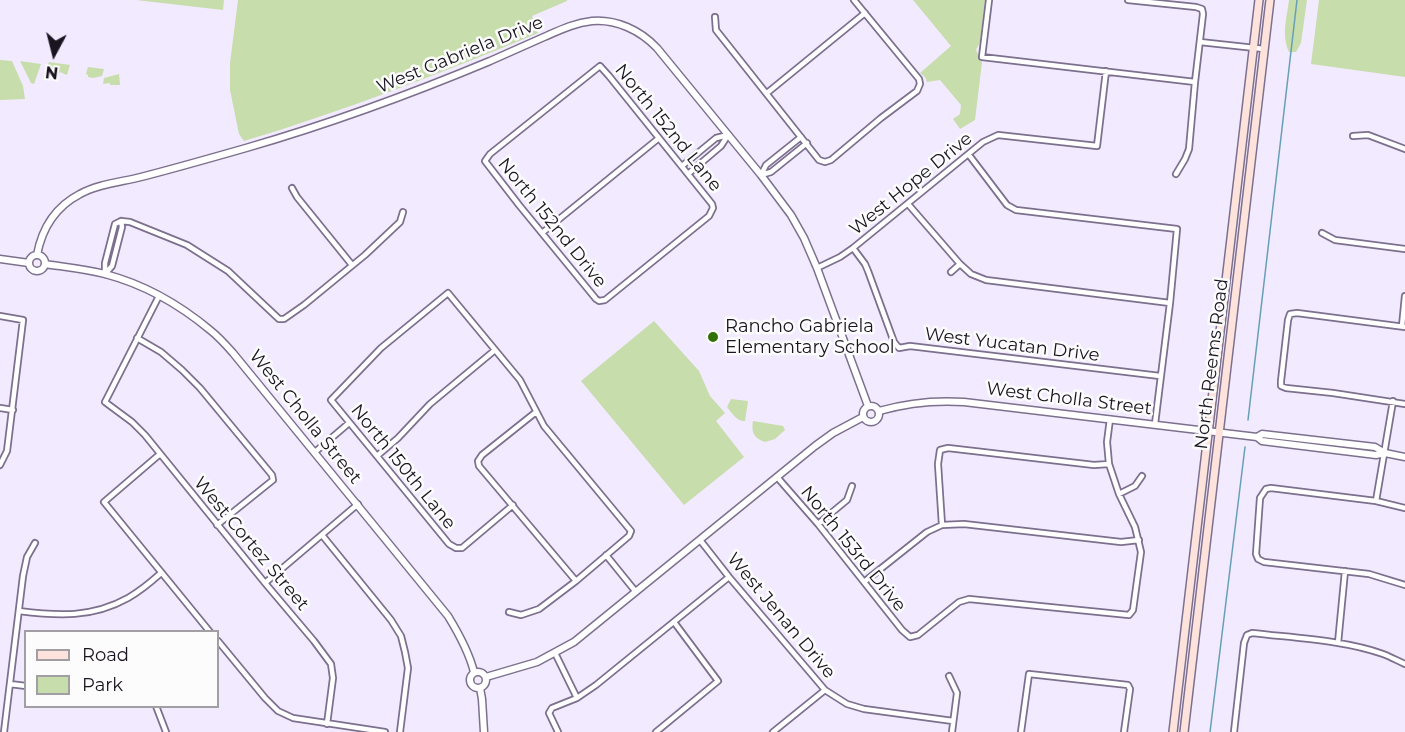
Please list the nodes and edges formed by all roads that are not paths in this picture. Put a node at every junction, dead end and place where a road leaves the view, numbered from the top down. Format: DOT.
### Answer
graph roads {
  1 [pos="855,0"];
  2 [pos="989,0"];
  3 [pos="1128,0"];
  4 [pos="1259,0"];
  5 [pos="1270,0"];
  6 [pos="865,13"];
  7 [pos="715,17"];
  8 [pos="1200,42"];
  9 [pos="1253,48"];
  10 [pos="1264,49"];
  11 [pos="1106,71"];
  12 [pos="1195,82"];
  13 [pos="767,93"];
  14 [pos="728,135"];
  15 [pos="1353,136"];
  16 [pos="801,137"];
  17 [pos="659,138"];
  18 [pos="807,143"];
  19 [pos="1405,149"];
  20 [pos="779,154"];
  21 [pos="969,154"];
  22 [pos="485,161"];
  23 [pos="784,161"];
  24 [pos="682,166"];
  25 [pos="688,174"];
  26 [pos="1176,174"];
  27 [pos="761,175"];
  28 [pos="292,188"];
  29 [pos="908,204"];
  30 [pos="403,213"];
  31 [pos="542,233"];
  32 [pos="1322,233"];
  33 [pos="853,248"];
  34 [pos="1405,249"];
  35 [pos="37,255"];
  36 [pos="0,259"];
  37 [pos="28,262"];
  38 [pos="45,264"];
  39 [pos="960,264"];
  40 [pos="352,265"];
  41 [pos="817,268"];
  42 [pos="951,272"];
  43 [pos="105,274"];
  44 [pos="159,296"];
  45 [pos="1405,296"];
  46 [pos="599,301"];
  47 [pos="1170,303"];
  48 [pos="0,316"];
  49 [pos="1403,326"];
  50 [pos="137,338"];
  51 [pos="495,350"];
  52 [pos="1160,376"];
  53 [pos="1393,401"];
  54 [pos="1405,404"];
  55 [pos="867,406"];
  56 [pos="0,408"];
  57 [pos="13,410"];
  58 [pos="879,411"];
  59 [pos="536,412"];
  60 [pos="863,417"];
  61 [pos="1110,419"];
  62 [pos="349,423"];
  63 [pos="1155,424"];
  64 [pos="1209,431"];
  65 [pos="1220,432"];
  66 [pos="315,452"];
  67 [pos="1385,453"];
  68 [pos="160,454"];
  69 [pos="377,456"];
  70 [pos="1405,457"];
  71 [pos="1109,464"];
  72 [pos="0,465"];
  73 [pos="1142,476"];
  74 [pos="777,477"];
  75 [pos="852,486"];
  76 [pos="1119,494"];
  77 [pos="1376,501"];
  78 [pos="358,504"];
  79 [pos="513,505"];
  80 [pos="1405,508"];
  81 [pos="818,524"];
  82 [pos="217,525"];
  83 [pos="942,525"];
  84 [pos="322,535"];
  85 [pos="700,540"];
  86 [pos="1139,540"];
  87 [pos="35,543"];
  88 [pos="606,555"];
  89 [pos="1345,571"];
  90 [pos="161,573"];
  91 [pos="729,577"];
  92 [pos="576,581"];
  93 [pos="864,582"];
  94 [pos="265,583"];
  95 [pos="1405,585"];
  96 [pos="636,592"];
  97 [pos="19,611"];
  98 [pos="509,612"];
  99 [pos="674,622"];
  100 [pos="208,630"];
  101 [pos="219,642"];
  102 [pos="1338,643"];
  103 [pos="555,653"];
  104 [pos="1405,664"];
  105 [pos="474,672"];
  106 [pos="949,676"];
  107 [pos="486,677"];
  108 [pos="10,684"];
  109 [pos="24,686"];
  110 [pos="480,688"];
  111 [pos="825,690"];
  112 [pos="577,698"];
  113 [pos="157,708"];
  114 [pos="953,721"];
  115 [pos="327,724"];
  116 [pos="4,732"];
  117 [pos="166,732"];
  118 [pos="385,732"];
  119 [pos="400,732"];
  120 [pos="484,732"];
  121 [pos="558,732"];
  122 [pos="656,732"];
  123 [pos="773,732"];
  124 [pos="952,732"];
  125 [pos="1021,732"];
  126 [pos="1124,732"];
  127 [pos="1173,732"];
  128 [pos="1184,732"];
  129 [pos="1234,732"];
  1 -- 6 [label="street"];
  2 -- 11 [label="street"];
  3 -- 8 [label="street"];
  4 -- 9 [label="main road, North Reems Road"];
  5 -- 10 [label="main road, North Reems Road"];
  6 -- 13 [label="street"];
  6 -- 18 [label="street"];
  7 -- 13 [label="street"];
  8 -- 9 [label="street"];
  8 -- 12 [label="street"];
  9 -- 10 [label="street"];
  9 -- 64 [label="main road, North Reems Road"];
  10 -- 65 [label="main road, North Reems Road"];
  11 -- 12 [label="street"];
  11 -- 21 [label="street, West Hope Drive"];
  12 -- 26 [label="street"];
  13 -- 16 [label="street"];
  14 -- 24 [label="street"];
  14 -- 25 [label="street"];
  14 -- 27 [label="street, West Gabriela Drive"];
  14 -- 35 [label="street, West Gabriela Drive"];
  15 -- 19 [label="street"];
  16 -- 18 [label="street"];
  16 -- 20 [label="street"];
  17 -- 22 [label="street, North 152nd Lane"];
  17 -- 24 [label="street, North 152nd Lane"];
  17 -- 31 [label="street"];
  18 -- 23 [label="street"];
  20 -- 23 [label="street"];
  20 -- 27 [label="street"];
  21 -- 29 [label="street, West Hope Drive"];
  21 -- 47 [label="street"];
  22 -- 31 [label="street, North 152nd Drive"];
  23 -- 27 [label="street"];
  24 -- 25 [label="street, North 152nd Lane"];
  25 -- 46 [label="street, North 152nd Lane"];
  27 -- 41 [label="street, West Gabriela Drive"];
  28 -- 40 [label="street"];
  29 -- 33 [label="street, West Hope Drive"];
  29 -- 39 [label="street"];
  30 -- 40 [label="street"];
  31 -- 46 [label="street, North 152nd Drive"];
  32 -- 34 [label="street"];
  33 -- 41 [label="street, West Hope Drive"];
  33 -- 52 [label="street, West Yucatan Drive"];
  35 -- 37 [label="street"];
  35 -- 38 [label="street"];
  36 -- 37 [label="street"];
  37 -- 38 [label="street"];
  38 -- 43 [label="street, West Cholla Street"];
  39 -- 42 [label="street"];
  39 -- 47 [label="street"];
  40 -- 43 [label="street"];
  41 -- 55 [label="street, West Gabriela Drive"];
  43 -- 44 [label="street, West Cholla Street"];
  44 -- 50 [label="street"];
  44 -- 66 [label="street, West Cholla Street"];
  45 -- 49 [label="street"];
  47 -- 52 [label="street"];
  48 -- 57 [label="street"];
  49 -- 53 [label="street"];
  50 -- 68 [label="street, West Cortez Street"];
  50 -- 82 [label="street"];
  51 -- 59 [label="street"];
  51 -- 62 [label="street, North 150th Lane"];
  51 -- 69 [label="street"];
  52 -- 63 [label="street"];
  53 -- 54 [label="street"];
  53 -- 67 [label="street"];
  55 -- 58 [label="street"];
  55 -- 60 [label="street"];
  56 -- 57 [label="street"];
  57 -- 72 [label="street"];
  58 -- 60 [label="street"];
  58 -- 61 [label="street, West Cholla Street"];
  59 -- 79 [label="street"];
  59 -- 88 [label="street"];
  60 -- 74 [label="street"];
  61 -- 63 [label="street, West Cholla Street"];
  61 -- 71 [label="street"];
  62 -- 66 [label="street"];
  62 -- 69 [label="street, North 150th Lane"];
  63 -- 64 [label="street, West Cholla Street"];
  64 -- 65 [label="street, West Cholla Street"];
  64 -- 127 [label="main road, North Reems Road"];
  65 -- 67 [label="street, West Cholla Street"];
  65 -- 128 [label="main road, North Reems Road"];
  66 -- 78 [label="street, West Cholla Street"];
  67 -- 70 [label="street, West Cholla Street"];
  67 -- 77 [label="street"];
  68 -- 82 [label="street, West Cortez Street"];
  68 -- 90 [label="street"];
  69 -- 79 [label="street, North 150th Lane"];
  71 -- 76 [label="street"];
  71 -- 83 [label="street"];
  73 -- 76 [label="street"];
  74 -- 81 [label="street, North 153rd Drive"];
  74 -- 85 [label="street"];
  75 -- 81 [label="street"];
  76 -- 86 [label="street"];
  77 -- 80 [label="street"];
  77 -- 89 [label="street"];
  78 -- 84 [label="street"];
  78 -- 105 [label="street, West Cholla Street"];
  79 -- 92 [label="street"];
  81 -- 93 [label="street, North 153rd Drive"];
  82 -- 94 [label="street, West Cortez Street"];
  83 -- 86 [label="street"];
  83 -- 93 [label="street"];
  84 -- 94 [label="street"];
  84 -- 119 [label="street"];
  85 -- 91 [label="street, West Jenan Drive"];
  85 -- 96 [label="street"];
  86 -- 93 [label="street, North 153rd Drive"];
  87 -- 97 [label="street"];
  88 -- 92 [label="street"];
  88 -- 96 [label="street"];
  89 -- 95 [label="street"];
  89 -- 102 [label="street"];
  90 -- 97 [label="street"];
  90 -- 100 [label="street"];
  91 -- 99 [label="street"];
  91 -- 111 [label="street, West Jenan Drive"];
  92 -- 98 [label="street"];
  94 -- 115 [label="street, West Cortez Street"];
  96 -- 103 [label="street"];
  97 -- 108 [label="street"];
  99 -- 112 [label="street"];
  99 -- 122 [label="street"];
  101 -- 115 [label="street"];
  102 -- 104 [label="street"];
  102 -- 129 [label="street"];
  103 -- 107 [label="street"];
  103 -- 112 [label="street"];
  105 -- 107 [label="street"];
  105 -- 110 [label="street"];
  106 -- 114 [label="street"];
  107 -- 110 [label="street"];
  108 -- 109 [label="street"];
  108 -- 116 [label="street"];
  110 -- 120 [label="street"];
  111 -- 114 [label="street, West Jenan Drive"];
  111 -- 123 [label="street"];
  112 -- 121 [label="street"];
  113 -- 117 [label="street"];
  114 -- 124 [label="street"];
  115 -- 118 [label="street"];
  125 -- 126 [label="street"];
}
